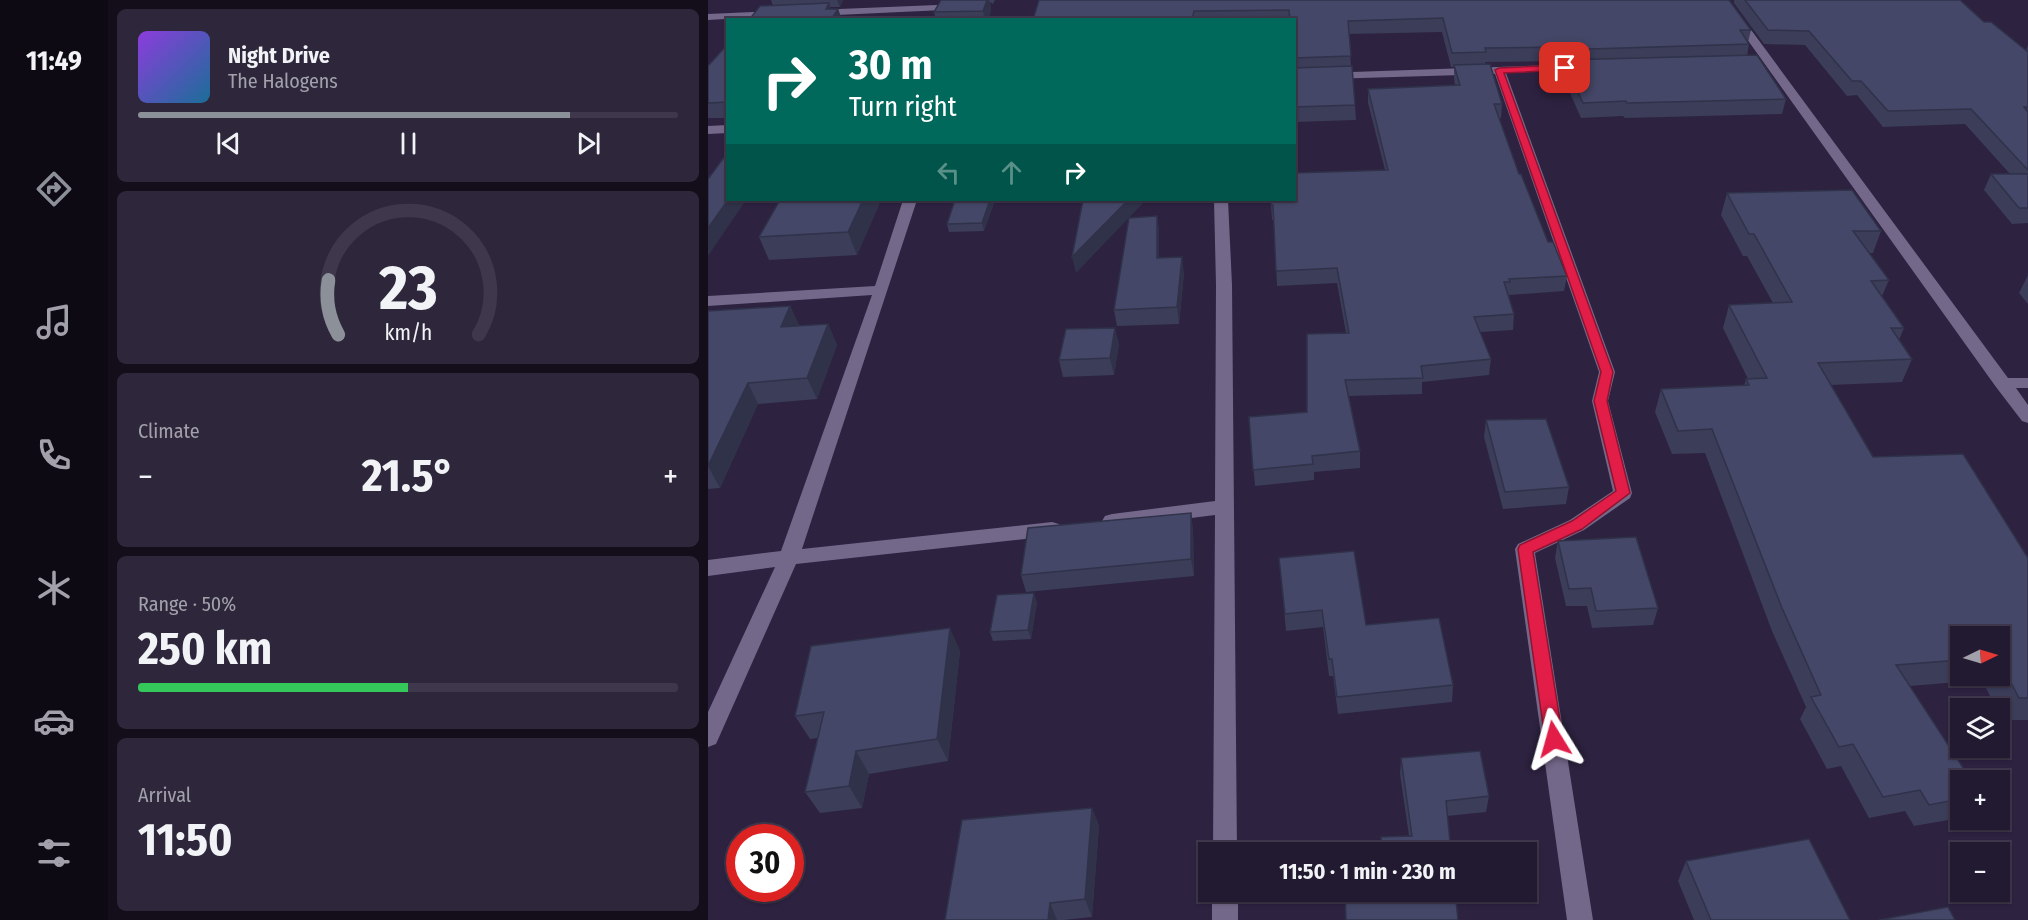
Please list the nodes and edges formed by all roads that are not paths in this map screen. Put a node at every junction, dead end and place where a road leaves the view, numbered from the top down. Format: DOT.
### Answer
graph roads {
  1 [pos="749,0"];
  2 [pos="1725,0"];
  3 [pos="975,7"];
  4 [pos="808,13"];
  5 [pos="784,14"];
  6 [pos="736,16"];
  7 [pos="708,17"];
  8 [pos="1595,67"];
  9 [pos="1499,70"];
  10 [pos="1296,77"];
  11 [pos="726,129"];
  12 [pos="708,130"];
  13 [pos="910,201"];
  14 [pos="1221,201"];
  15 [pos="881,290"];
  16 [pos="708,301"];
  17 [pos="2002,383"];
  18 [pos="2028,383"];
  19 [pos="2028,417"];
  20 [pos="1223,507"];
  21 [pos="1095,524"];
  22 [pos="1071,526"];
  23 [pos="789,557"];
  24 [pos="708,568"];
  25 [pos="708,736"];
  26 [pos="1225,842"];
  27 [pos="1225,902"];
  28 [pos="1225,920"];
  29 [pos="1580,920"];
  1 -- 6 [label="street"];
  2 -- 17 [label="street"];
  3 -- 4 [label="street"];
  5 -- 6 [label="street"];
  6 -- 7 [label="street"];
  8 -- 9 [label="street"];
  9 -- 10 [label="street"];
  9 -- 29 [label="street"];
  11 -- 12 [label="street"];
  13 -- 15 [label="street"];
  14 -- 20 [label="street"];
  15 -- 16 [label="street"];
  15 -- 23 [label="street"];
  17 -- 18 [label="street"];
  17 -- 19 [label="street"];
  20 -- 21 [label="street"];
  20 -- 26 [label="street"];
  22 -- 23 [label="street"];
  23 -- 24 [label="street"];
  23 -- 25 [label="street"];
  27 -- 28 [label="street"];
}
